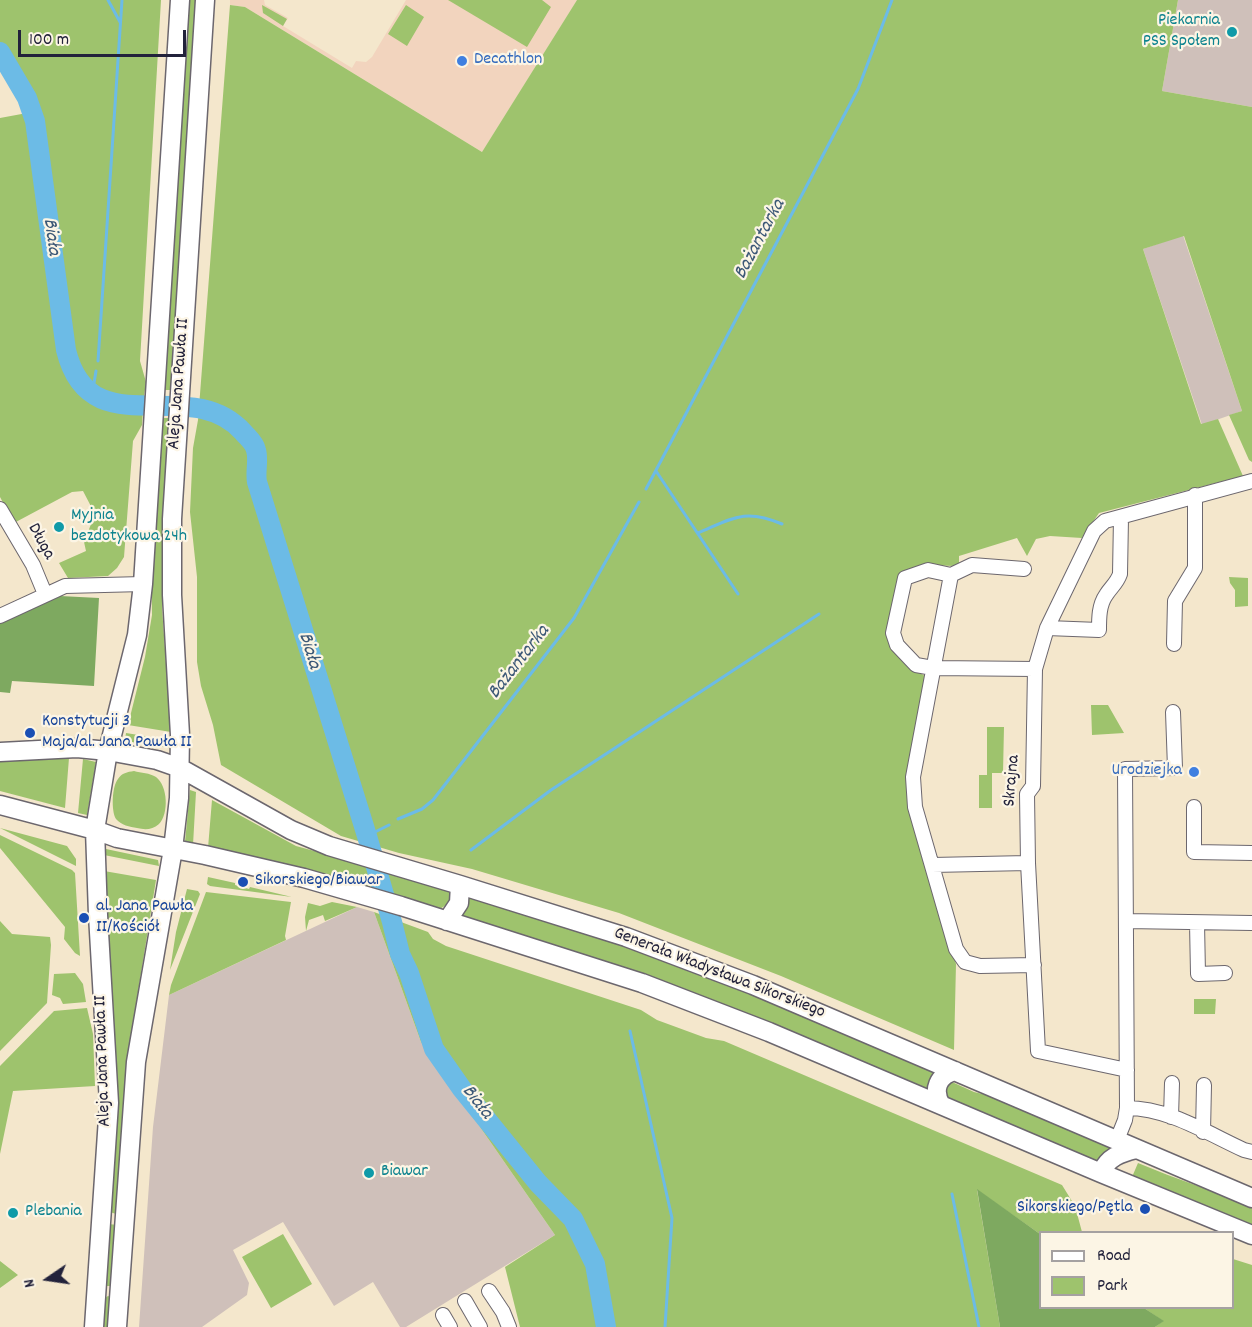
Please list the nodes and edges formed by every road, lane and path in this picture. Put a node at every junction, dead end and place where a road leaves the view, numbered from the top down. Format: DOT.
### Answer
graph roads {
  1 [pos="180,0"];
  2 [pos="205,0"];
  3 [pos="1252,481"];
  4 [pos="1195,495"];
  5 [pos="0,509"];
  6 [pos="1121,518"];
  7 [pos="1024,569"];
  8 [pos="951,575"];
  9 [pos="143,584"];
  10 [pos="45,594"];
  11 [pos="0,616"];
  12 [pos="1047,628"];
  13 [pos="1174,644"];
  14 [pos="933,668"];
  15 [pos="1035,669"];
  16 [pos="1173,712"];
  17 [pos="108,751"];
  18 [pos="0,752"];
  19 [pos="180,768"];
  20 [pos="0,806"];
  21 [pos="1194,807"];
  22 [pos="95,830"];
  23 [pos="173,849"];
  24 [pos="1252,853"];
  25 [pos="1028,863"];
  26 [pos="932,865"];
  27 [pos="460,885"];
  28 [pos="447,921"];
  29 [pos="1126,921"];
  30 [pos="1197,922"];
  31 [pos="1252,923"];
  32 [pos="1034,965"];
  33 [pos="1225,973"];
  34 [pos="955,1071"];
  35 [pos="1126,1071"];
  36 [pos="1173,1083"];
  37 [pos="1204,1085"];
  38 [pos="941,1105"];
  39 [pos="1127,1108"];
  40 [pos="1171,1117"];
  41 [pos="1203,1132"];
  42 [pos="1116,1140"];
  43 [pos="1136,1149"];
  44 [pos="1252,1152"];
  45 [pos="1101,1173"];
  46 [pos="1252,1198"];
  47 [pos="1252,1235"];
  48 [pos="489,1291"];
  49 [pos="465,1301"];
  50 [pos="94,1327"];
  51 [pos="117,1327"];
  52 [pos="480,1327"];
  53 [pos="509,1327"];
  1 -- 9 [label="main road, Aleja Jana Pawła II"];
  2 -- 19 [label="main road, Aleja Jana Pawła II"];
  3 -- 4 [label="street, Skrajna"];
  4 -- 6 [label="street, Skrajna"];
  4 -- 13 [label="street"];
  5 -- 10 [label="street, Długa"];
  6 -- 12 [label="street, Skrajna"];
  6 -- 12 [label="street"];
  7 -- 8 [label="street"];
  8 -- 14 [label="street"];
  8 -- 14 [label="street"];
  9 -- 10 [label="street"];
  9 -- 17 [label="main road, Aleja Jana Pawła II"];
  10 -- 11 [label="street"];
  12 -- 15 [label="street, Skrajna"];
  14 -- 15 [label="street"];
  14 -- 26 [label="street"];
  15 -- 25 [label="street, Skrajna"];
  16 -- 29 [label="street"];
  17 -- 18 [label="main road, Generała Władysława Sikorskiego"];
  17 -- 19 [label="main road, Generała Władysława Sikorskiego"];
  17 -- 22 [label="main road, Aleja Jana Pawła II"];
  19 -- 23 [label="main road, Aleja Jana Pawła II"];
  19 -- 27 [label="main road, Generała Władysława Sikorskiego"];
  20 -- 22 [label="main road, Generała Władysława Sikorskiego"];
  21 -- 24 [label="street"];
  22 -- 23 [label="main road, Generała Władysława Sikorskiego"];
  22 -- 50 [label="main road, Aleja Jana Pawła II"];
  23 -- 28 [label="main road, Generała Władysława Sikorskiego"];
  23 -- 51 [label="main road, Aleja Jana Pawła II"];
  25 -- 26 [label="street"];
  25 -- 32 [label="street, Skrajna"];
  26 -- 32 [label="street"];
  27 -- 28 [label="main road"];
  27 -- 34 [label="main road, Generała Władysława Sikorskiego"];
  28 -- 38 [label="main road, Generała Władysława Sikorskiego"];
  29 -- 30 [label="street"];
  29 -- 35 [label="street"];
  30 -- 31 [label="street"];
  30 -- 33 [label="street"];
  32 -- 35 [label="street, Skrajna"];
  34 -- 38 [label="main road"];
  34 -- 42 [label="main road, Generała Władysława Sikorskiego"];
  35 -- 39 [label="street"];
  36 -- 40 [label="street"];
  37 -- 41 [label="street"];
  38 -- 45 [label="main road, Generała Władysława Sikorskiego"];
  39 -- 40 [label="street"];
  39 -- 42 [label="street"];
  40 -- 41 [label="street"];
  41 -- 44 [label="street"];
  42 -- 43 [label="main road, Generała Władysława Sikorskiego"];
  43 -- 45 [label="main road"];
  43 -- 46 [label="main road, Generała Władysława Sikorskiego"];
  45 -- 47 [label="main road, Generała Władysława Sikorskiego"];
  48 -- 53 [label="street"];
  49 -- 52 [label="street"];
}
